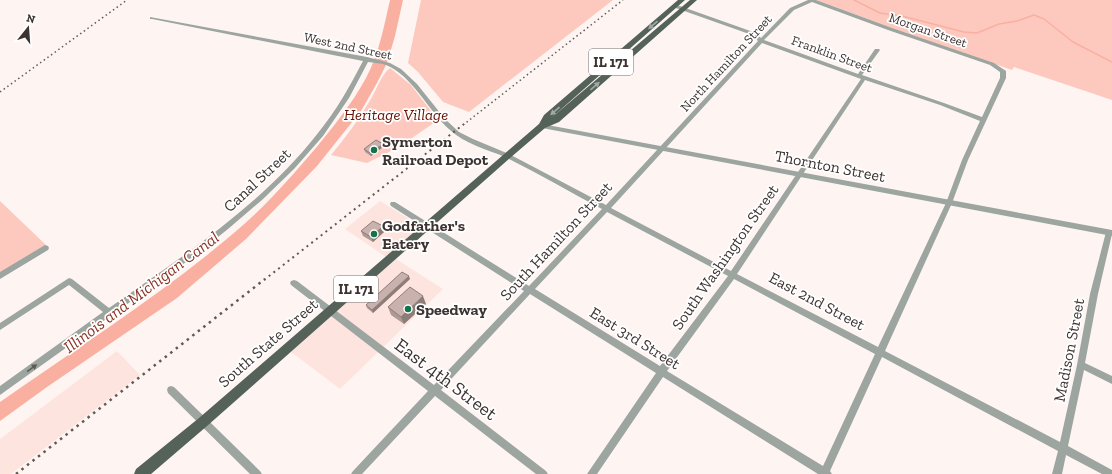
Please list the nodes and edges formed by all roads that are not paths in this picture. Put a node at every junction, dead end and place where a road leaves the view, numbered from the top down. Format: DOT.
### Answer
graph roads {
  1 [pos="682,0"];
  2 [pos="694,0"];
  3 [pos="812,0"];
  4 [pos="675,6"];
  5 [pos="684,9"];
  6 [pos="152,18"];
  7 [pos="762,41"];
  8 [pos="877,50"];
  9 [pos="367,59"];
  10 [pos="862,77"];
  11 [pos="983,120"];
  12 [pos="542,126"];
  13 [pos="661,149"];
  14 [pos="507,156"];
  15 [pos="798,176"];
  16 [pos="949,203"];
  17 [pos="393,204"];
  18 [pos="607,208"];
  19 [pos="428,227"];
  20 [pos="1110,233"];
  21 [pos="46,248"];
  22 [pos="733,274"];
  23 [pos="0,276"];
  24 [pos="294,283"];
  25 [pos="530,290"];
  26 [pos="330,311"];
  27 [pos="108,312"];
  28 [pos="0,327"];
  29 [pos="881,352"];
  30 [pos="1081,365"];
  31 [pos="662,370"];
  32 [pos="1112,380"];
  33 [pos="171,390"];
  34 [pos="0,391"];
  35 [pos="434,392"];
  36 [pos="203,422"];
  37 [pos="1063,449"];
  38 [pos="141,474"];
  39 [pos="257,474"];
  40 [pos="356,474"];
  41 [pos="543,474"];
  42 [pos="592,474"];
  43 [pos="825,474"];
  44 [pos="1057,474"];
  45 [pos="1111,474"];
  1 -- 4 [label="main road, IL 171"];
  2 -- 5 [label="main road, IL 171"];
  3 -- 7 [label="street, North Hamilton Street"];
  3 -- 11 [label="street, Morgan Street"];
  4 -- 5 [label="street, Franklin Street"];
  4 -- 12 [label="main road, IL 171, one-way"];
  5 -- 7 [label="street, Franklin Street"];
  12 -- 5 [label="main road, IL 171, one-way"];
  6 -- 9 [label="street, West 2nd Street"];
  7 -- 10 [label="street, Franklin Street"];
  7 -- 13 [label="street, North Hamilton Street"];
  8 -- 10 [label="street, South Washington Street"];
  9 -- 14 [label="street, West 2nd Street"];
  9 -- 27 [label="street, Canal Street"];
  10 -- 11 [label="street, Franklin Street"];
  10 -- 15 [label="street, South Washington Street"];
  11 -- 16 [label="street"];
  12 -- 13 [label="street, Thornton Street"];
  12 -- 14 [label="main road, South State Street / IL 171"];
  13 -- 15 [label="street, Thornton Street"];
  13 -- 18 [label="street, South Hamilton Street"];
  14 -- 18 [label="street, East 2nd Street"];
  14 -- 19 [label="main road, South State Street / IL 171"];
  15 -- 16 [label="street, Thornton Street"];
  15 -- 22 [label="street, South Washington Street"];
  16 -- 20 [label="street, Thornton Street"];
  16 -- 29 [label="street"];
  17 -- 19 [label="street, East 3rd Street"];
  18 -- 22 [label="street, East 2nd Street"];
  18 -- 25 [label="street, South Hamilton Street"];
  19 -- 25 [label="street, East 3rd Street"];
  19 -- 26 [label="main road, South State Street / IL 171"];
  20 -- 30 [label="street, Madison Street"];
  21 -- 23 [label="street"];
  22 -- 29 [label="street, East 2nd Street"];
  22 -- 31 [label="street, South Washington Street"];
  24 -- 26 [label="street, East 4th Street"];
  25 -- 31 [label="street, East 3rd Street"];
  25 -- 35 [label="street, South Hamilton Street"];
  26 -- 35 [label="street, East 4th Street"];
  26 -- 36 [label="main road, South State Street / IL 171"];
  27 -- 28 [label="street"];
  34 -- 27 [label="street, Canal Street, one-way"];
  29 -- 37 [label="street, East 2nd Street"];
  29 -- 43 [label="street"];
  30 -- 32 [label="street"];
  30 -- 37 [label="street, Madison Street"];
  31 -- 42 [label="street, South Washington Street"];
  31 -- 43 [label="street, East 3rd Street"];
  33 -- 36 [label="street"];
  35 -- 40 [label="street, South Hamilton Street"];
  35 -- 41 [label="street, East 4th Street"];
  36 -- 38 [label="main road, South State Street / IL 171"];
  36 -- 39 [label="street"];
  37 -- 44 [label="street, Madison Street"];
  37 -- 45 [label="street, East 2nd Street"];
}
